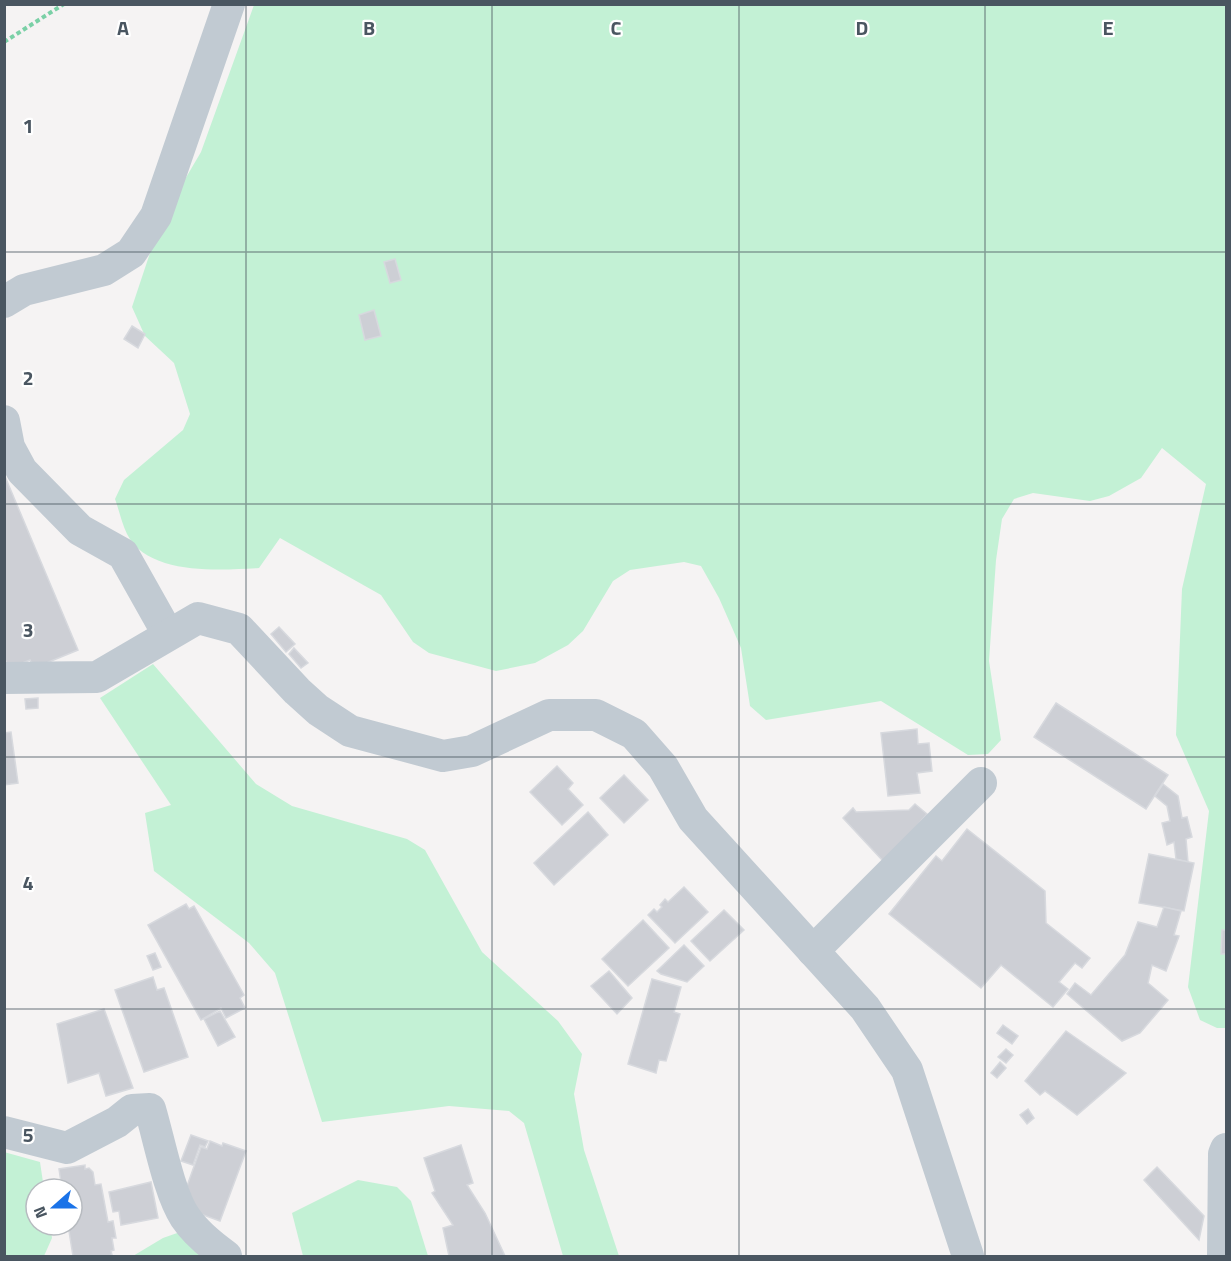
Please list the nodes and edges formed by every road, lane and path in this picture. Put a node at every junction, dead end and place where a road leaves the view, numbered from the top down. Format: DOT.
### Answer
graph roads {
  1 [pos="64,4"];
  2 [pos="229,4"];
  3 [pos="4,42"];
  4 [pos="4,302"];
  5 [pos="4,421"];
  6 [pos="168,634"];
  7 [pos="4,678"];
  8 [pos="981,783"];
  9 [pos="813,951"];
  10 [pos="4,1131"];
  11 [pos="1227,1149"];
  12 [pos="226,1257"];
  13 [pos="968,1257"];
  14 [pos="1224,1257"];
  1 -- 3 [label="path"];
  2 -- 4 [label="street"];
  5 -- 6 [label="street"];
  6 -- 7 [label="street"];
  6 -- 9 [label="street"];
  8 -- 9 [label="street"];
  9 -- 13 [label="street"];
  10 -- 12 [label="street"];
  11 -- 14 [label="street"];
}
